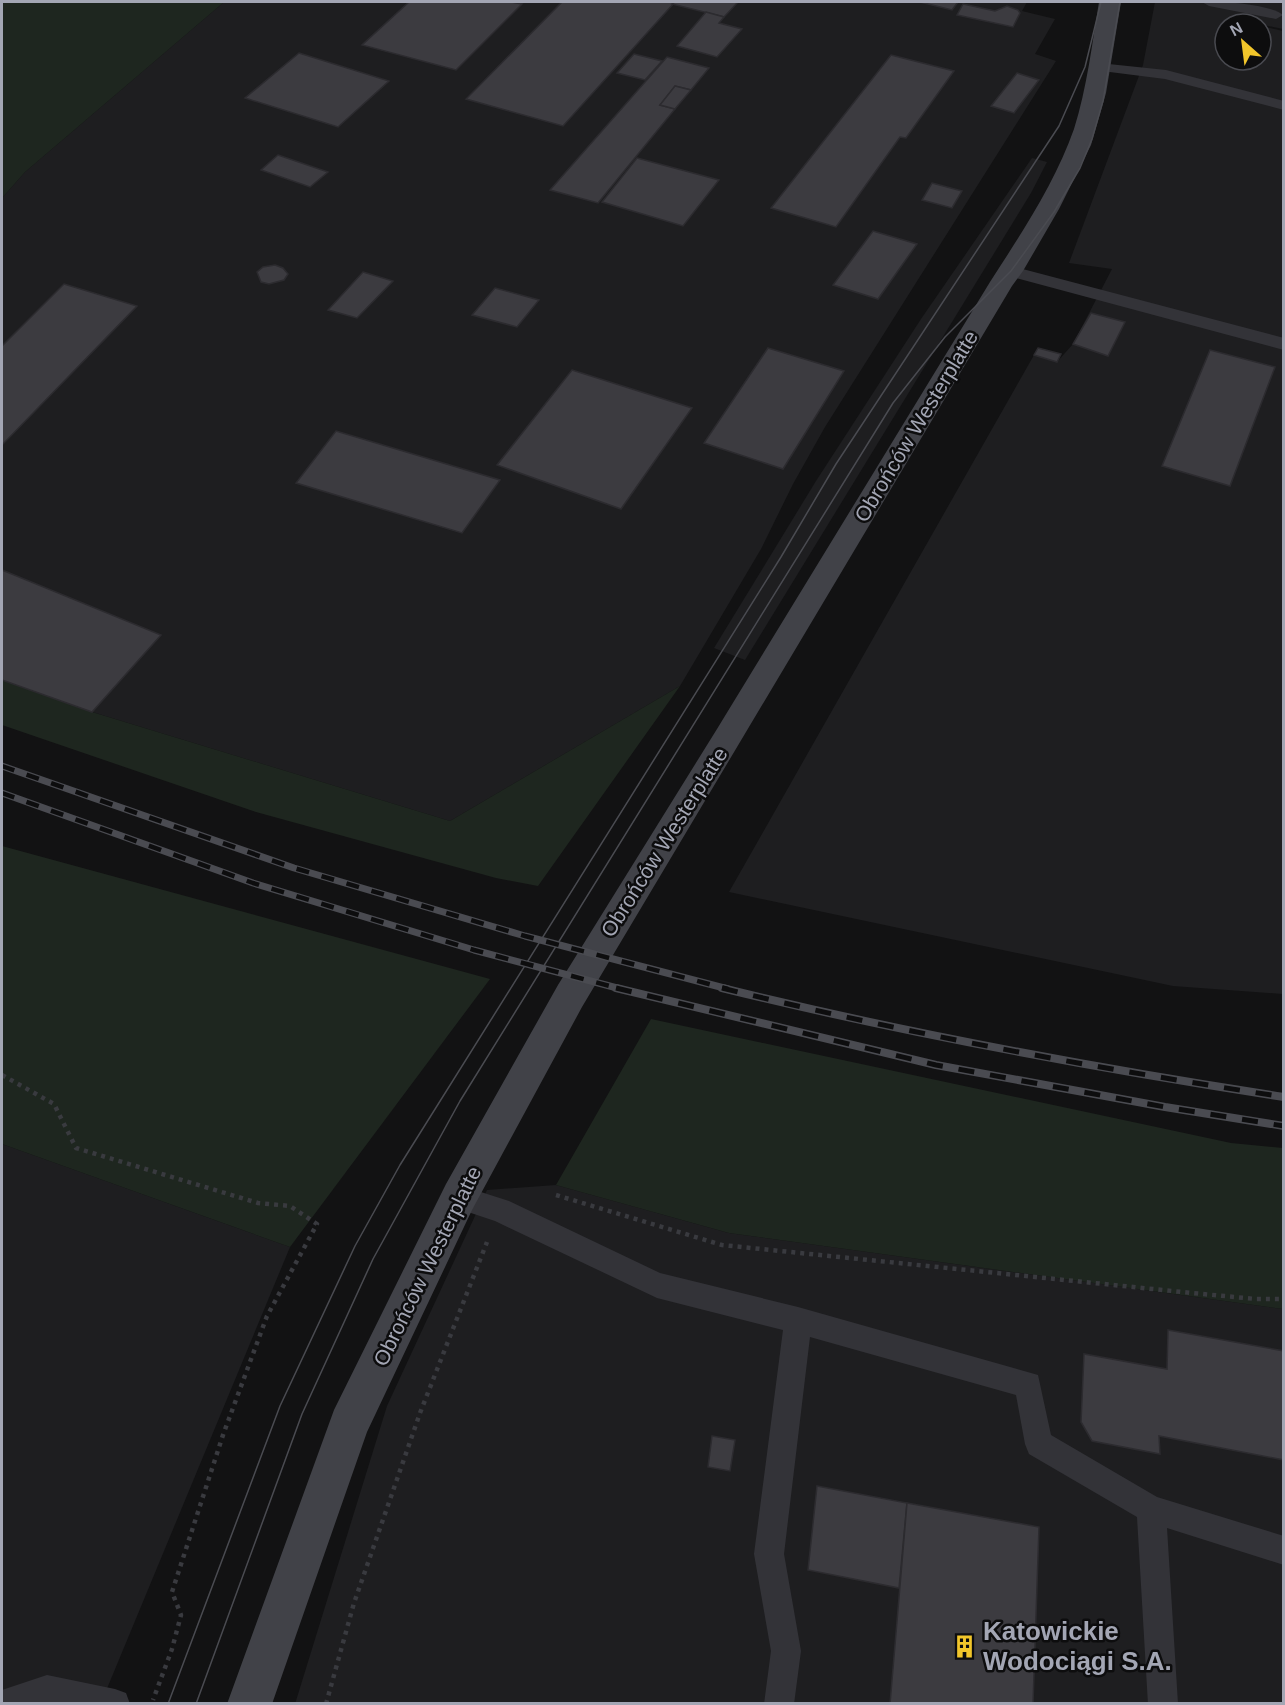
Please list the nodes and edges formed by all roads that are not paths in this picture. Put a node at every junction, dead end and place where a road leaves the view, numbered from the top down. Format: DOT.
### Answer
graph roads {
  1 [pos="1110,2"];
  2 [pos="1209,2"];
  3 [pos="1276,15"];
  4 [pos="1099,67"];
  5 [pos="1284,106"];
  6 [pos="1011,272"];
  7 [pos="1284,344"];
  8 [pos="459,1197"];
  9 [pos="798,1320"];
  10 [pos="1151,1509"];
  11 [pos="1284,1551"];
  12 [pos="5,1704"];
  13 [pos="115,1704"];
  14 [pos="249,1704"];
  15 [pos="779,1704"];
  16 [pos="1163,1704"];
  1 -- 4 [label="street, Obrońców Westerplatte"];
  2 -- 3 [label="lane"];
  4 -- 5 [label="lane"];
  4 -- 6 [label="street, Obrońców Westerplatte"];
  6 -- 7 [label="lane"];
  6 -- 8 [label="street, Obrońców Westerplatte"];
  8 -- 9 [label="lane"];
  8 -- 14 [label="street, Obrońców Westerplatte"];
  9 -- 10 [label="lane"];
  9 -- 15 [label="lane"];
  10 -- 11 [label="lane"];
  10 -- 16 [label="lane"];
  12 -- 13 [label="lane"];
}
